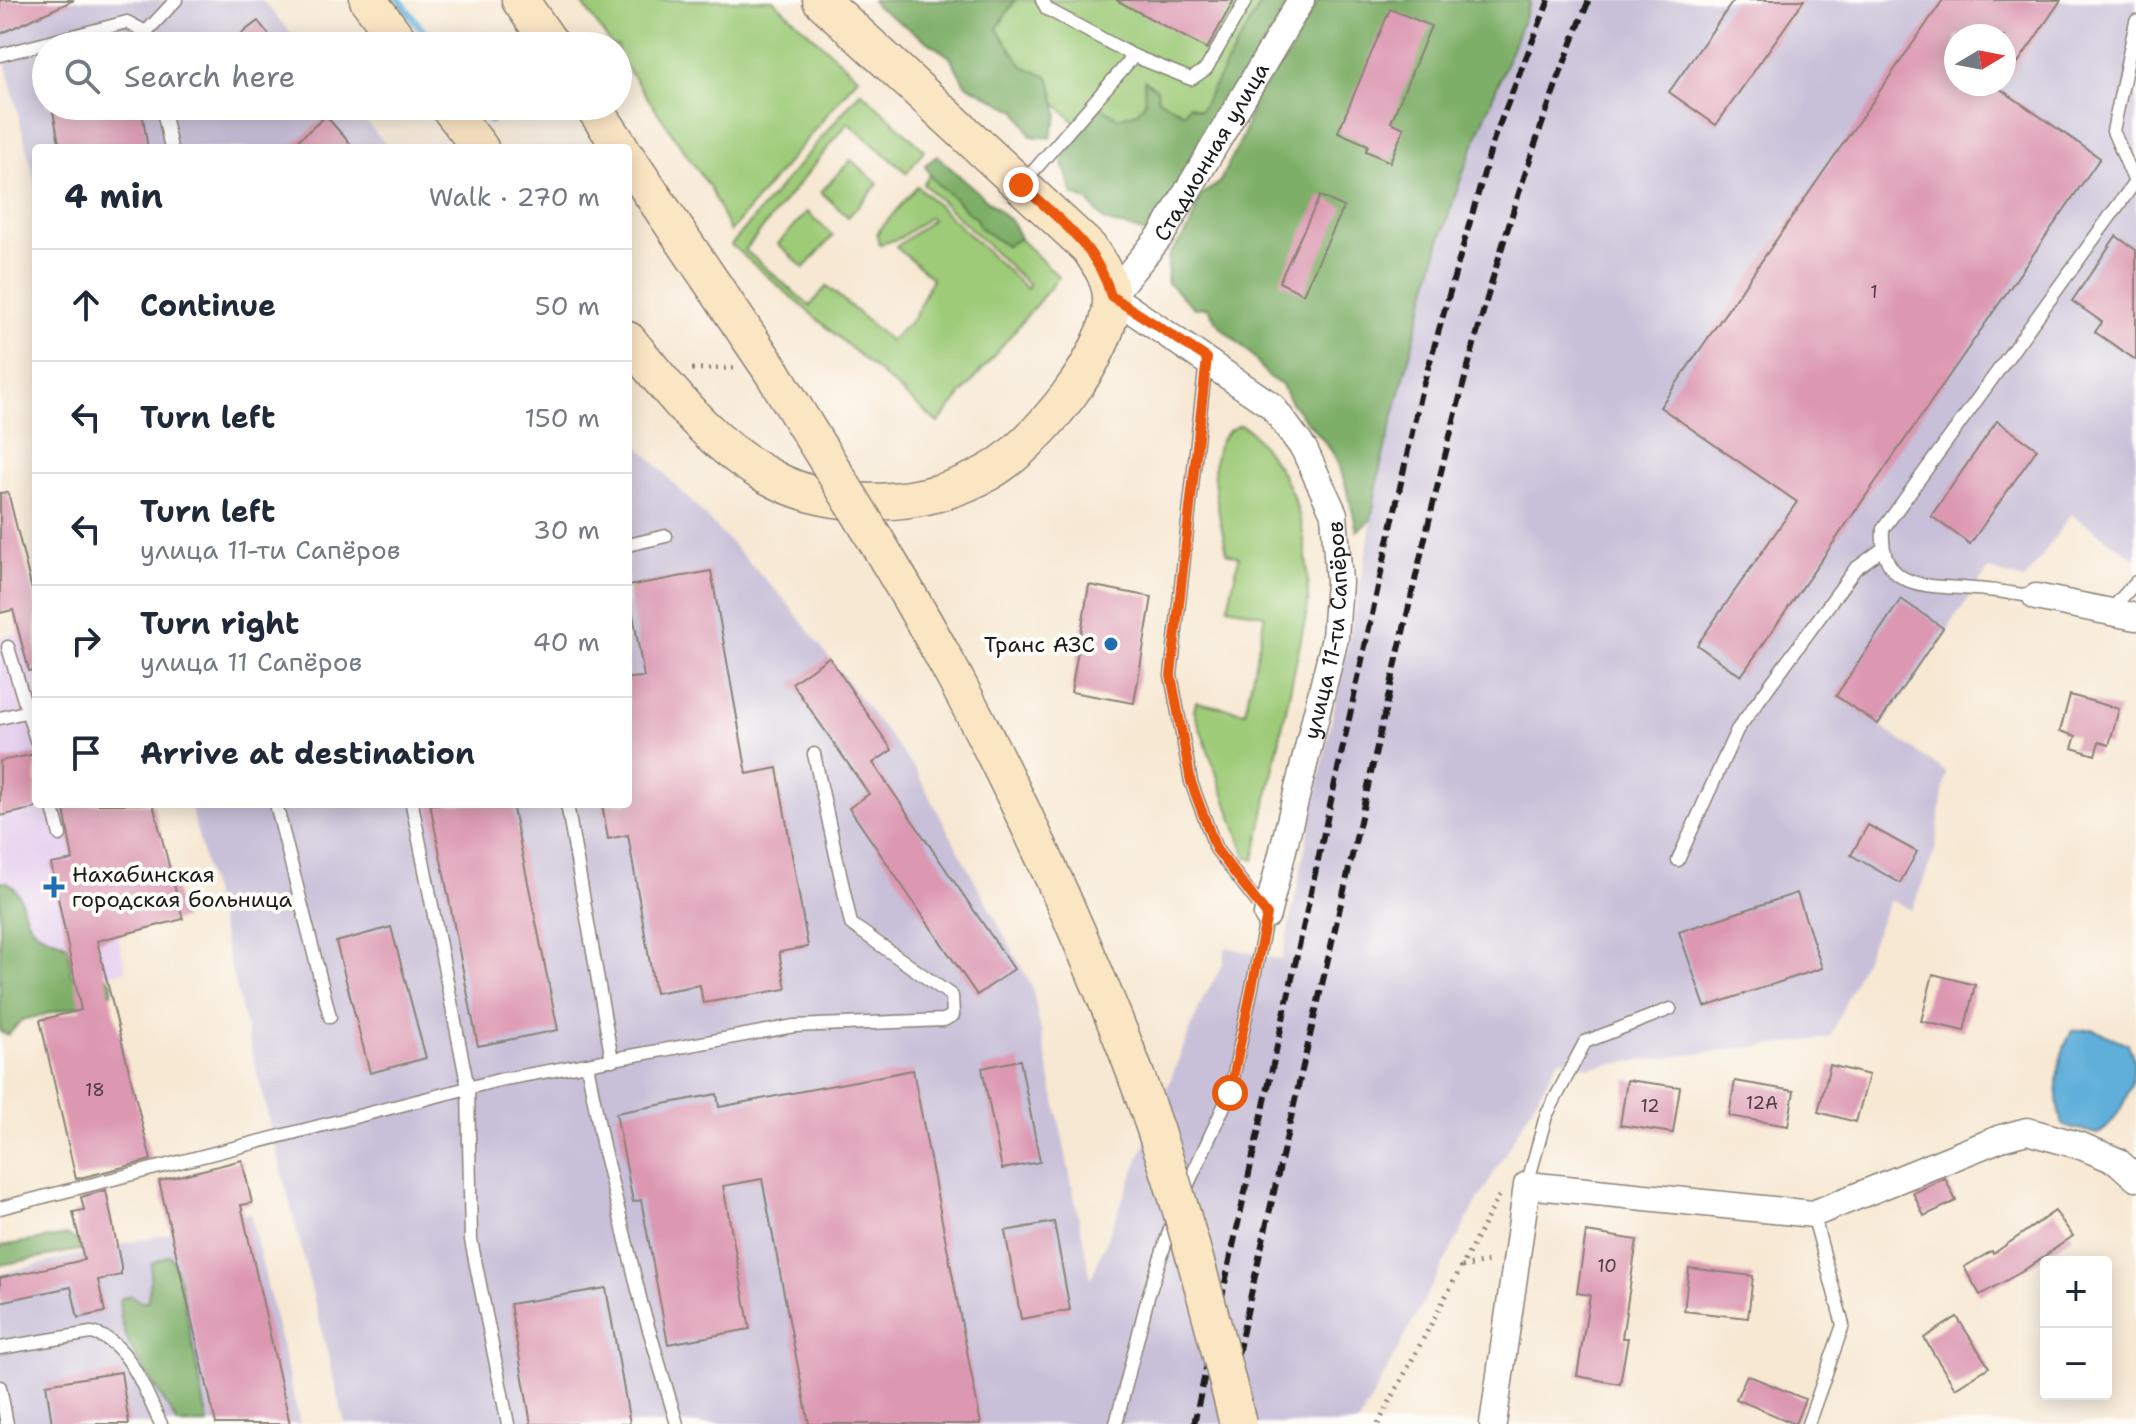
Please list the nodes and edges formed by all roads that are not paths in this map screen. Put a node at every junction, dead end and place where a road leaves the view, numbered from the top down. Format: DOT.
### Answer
graph roads {
  1 [pos="176,0"];
  2 [pos="368,0"];
  3 [pos="520,0"];
  4 [pos="544,0"];
  5 [pos="821,0"];
  6 [pos="1042,0"];
  7 [pos="1246,0"];
  8 [pos="1301,0"];
  9 [pos="2136,21"];
  10 [pos="89,32"];
  11 [pos="146,32"];
  12 [pos="392,32"];
  13 [pos="542,32"];
  14 [pos="557,32"];
  15 [pos="32,47"];
  16 [pos="0,55"];
  17 [pos="1134,56"];
  18 [pos="165,120"];
  19 [pos="459,120"];
  20 [pos="602,120"];
  21 [pos="170,144"];
  22 [pos="477,144"];
  23 [pos="618,144"];
  24 [pos="632,165"];
  25 [pos="1021,185"];
  26 [pos="1111,296"];
  27 [pos="632,345"];
  28 [pos="1207,358"];
  29 [pos="666,536"];
  30 [pos="632,544"];
  31 [pos="1881,550"];
  32 [pos="2136,582"];
  33 [pos="2036,597"];
  34 [pos="2123,614"];
  35 [pos="8,647"];
  36 [pos="29,711"];
  37 [pos="0,718"];
  38 [pos="32,723"];
  39 [pos="814,754"];
  40 [pos="53,808"];
  41 [pos="277,808"];
  42 [pos="413,808"];
  43 [pos="568,808"];
  44 [pos="60,835"];
  45 [pos="1678,860"];
  46 [pos="1267,915"];
  47 [pos="1670,1009"];
  48 [pos="330,1017"];
  49 [pos="612,1060"];
  50 [pos="587,1064"];
  51 [pos="468,1088"];
  52 [pos="2136,1178"];
  53 [pos="1527,1185"];
  54 [pos="0,1208"];
  55 [pos="1813,1214"];
  56 [pos="0,1348"];
  57 [pos="0,1387"];
  58 [pos="7,1424"];
  59 [pos="161,1424"];
  60 [pos="508,1424"];
  61 [pos="677,1424"];
  62 [pos="1116,1424"];
  63 [pos="1238,1424"];
  64 [pos="1493,1424"];
  65 [pos="1808,1424"];
  1 -- 11 [label="lane"];
  2 -- 12 [label="main road"];
  3 -- 13 [label="main road"];
  4 -- 14 [label="main road"];
  5 -- 25 [label="main road"];
  6 -- 17 [label="lane"];
  7 -- 17 [label="lane"];
  8 -- 26 [label="street, Стадионная улица"];
  9 -- 31 [label="lane"];
  10 -- 11 [label="lane"];
  15 -- 16 [label="lane"];
  17 -- 25 [label="lane"];
  18 -- 21 [label="lane"];
  19 -- 22 [label="main road"];
  20 -- 23 [label="main road"];
  24 -- 63 [label="main road, bridge"];
  25 -- 26 [label="main road"];
  26 -- 27 [label="main road"];
  26 -- 28 [label="street, улица 11-ти Сапёров"];
  28 -- 46 [label="lane"];
  28 -- 46 [label="street, улица 11-ти Сапёров"];
  29 -- 30 [label="lane"];
  31 -- 33 [label="lane"];
  31 -- 45 [label="lane"];
  32 -- 34 [label="lane"];
  33 -- 34 [label="street"];
  35 -- 36 [label="lane"];
  36 -- 37 [label="lane"];
  36 -- 38 [label="lane"];
  39 -- 49 [label="lane"];
  40 -- 44 [label="lane"];
  41 -- 48 [label="lane"];
  42 -- 51 [label="lane"];
  43 -- 49 [label="lane"];
  46 -- 62 [label="lane"];
  47 -- 53 [label="lane"];
  49 -- 50 [label="lane"];
  50 -- 51 [label="lane"];
  50 -- 61 [label="lane"];
  51 -- 54 [label="lane"];
  51 -- 60 [label="lane"];
  52 -- 55 [label="street"];
  53 -- 55 [label="street"];
  53 -- 64 [label="street"];
  55 -- 65 [label="lane"];
  56 -- 59 [label="lane"];
  57 -- 58 [label="lane"];
}
